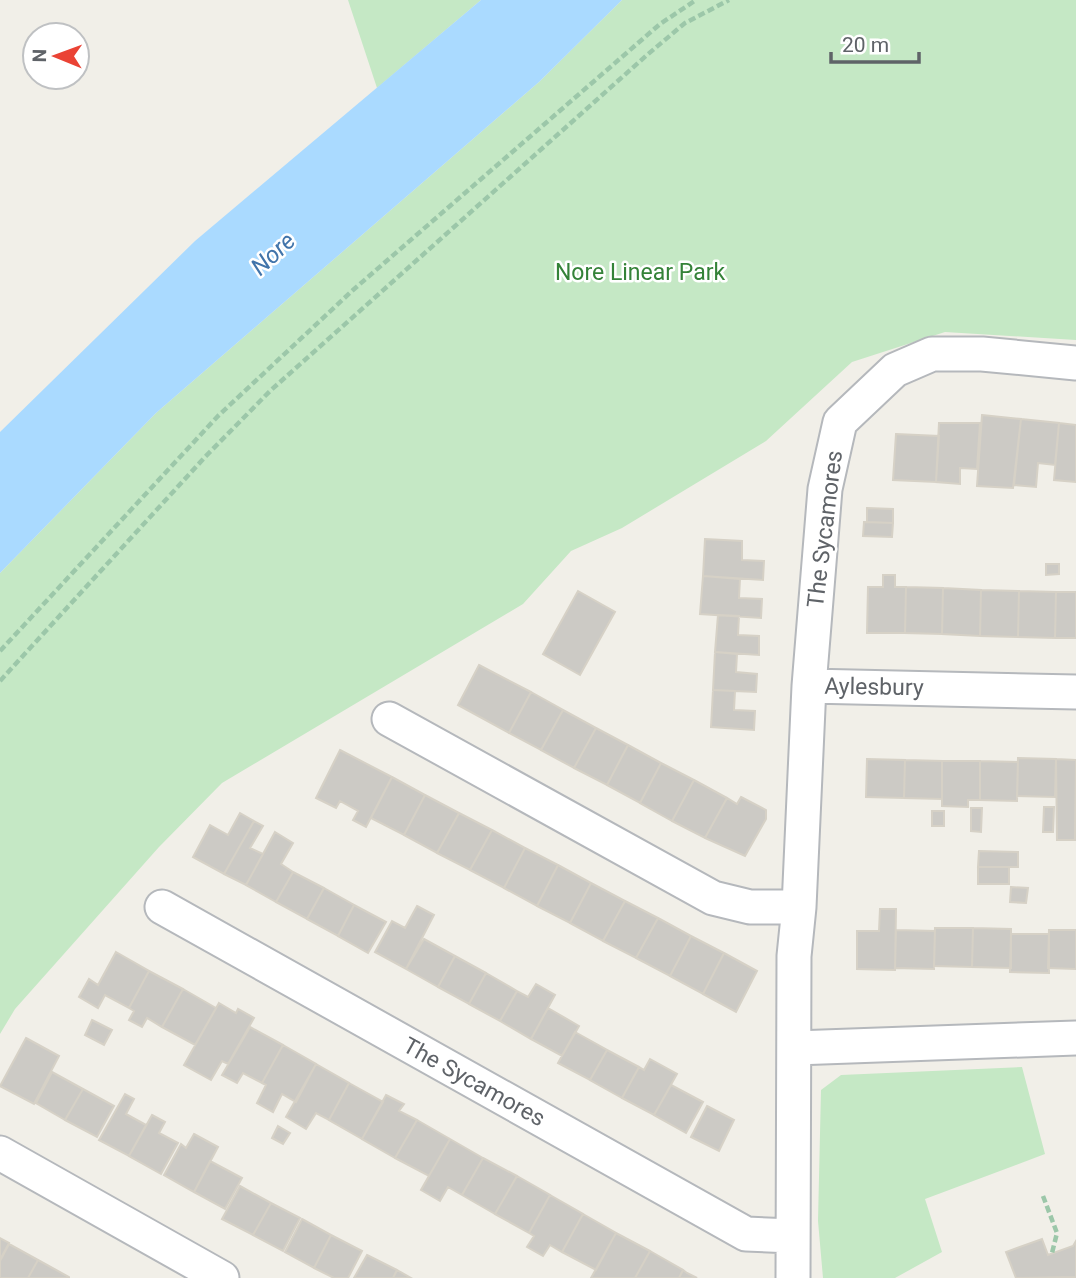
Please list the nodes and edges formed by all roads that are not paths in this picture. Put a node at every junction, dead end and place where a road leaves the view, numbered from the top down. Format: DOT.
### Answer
graph roads {
  1 [pos="1076,363"];
  2 [pos="809,686"];
  3 [pos="1076,692"];
  4 [pos="389,719"];
  5 [pos="162,907"];
  6 [pos="799,907"];
  7 [pos="1076,1038"];
  8 [pos="795,1048"];
  9 [pos="0,1153"];
  10 [pos="792,1236"];
  11 [pos="222,1278"];
  12 [pos="793,1278"];
  1 -- 2 [label="street, The Sycamores"];
  2 -- 3 [label="street, Aylesbury"];
  2 -- 6 [label="street, Aylesbury"];
  4 -- 6 [label="street"];
  5 -- 10 [label="street, The Sycamores"];
  6 -- 8 [label="street, Aylesbury"];
  7 -- 8 [label="street"];
  8 -- 10 [label="street"];
  9 -- 11 [label="street"];
  10 -- 12 [label="street"];
}
